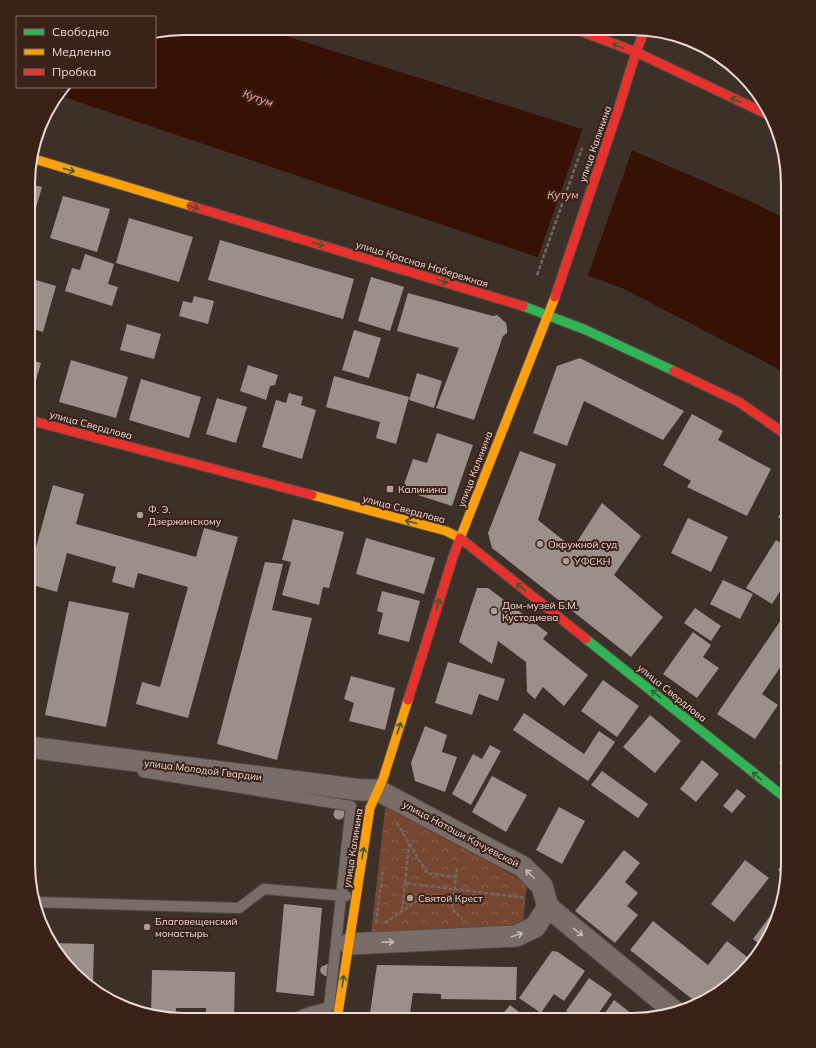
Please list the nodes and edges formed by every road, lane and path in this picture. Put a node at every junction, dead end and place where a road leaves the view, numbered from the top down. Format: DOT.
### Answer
graph roads {
  1 [pos="591,35"];
  2 [pos="643,35"];
  3 [pos="636,52"];
  4 [pos="762,112"];
  5 [pos="585,141"];
  6 [pos="37,160"];
  7 [pos="538,275"];
  8 [pos="547,314"];
  9 [pos="35,422"];
  10 [pos="781,431"];
  11 [pos="460,538"];
  12 [pos="35,748"];
  13 [pos="35,754"];
  14 [pos="377,790"];
  15 [pos="781,794"];
  16 [pos="399,827"];
  17 [pos="409,843"];
  18 [pos="457,868"];
  19 [pos="456,877"];
  20 [pos="405,883"];
  21 [pos="455,889"];
  22 [pos="341,896"];
  23 [pos="356,896"];
  24 [pos="526,898"];
  25 [pos="453,899"];
  26 [pos="40,902"];
  27 [pos="548,907"];
  28 [pos="402,911"];
  29 [pos="468,924"];
  30 [pos="379,926"];
  31 [pos="349,944"];
  32 [pos="670,1008"];
  33 [pos="307,1013"];
  34 [pos="338,1013"];
  3 -- 1 [label="street, one-way"];
  2 -- 3 [label="street, улица Калинина"];
  4 -- 3 [label="street, one-way"];
  3 -- 8 [label="street, улица Калинина"];
  5 -- 7 [label="path"];
  6 -- 8 [label="street, улица Красная Набережная, one-way"];
  8 -- 10 [label="street, улица Красная Набережная"];
  8 -- 11 [label="street, улица Калинина"];
  11 -- 9 [label="street, улица Свердлова, one-way"];
  14 -- 11 [label="street, улица Калинина, one-way"];
  15 -- 11 [label="street, улица Свердлова, one-way"];
  12 -- 14 [label="street, улица Молодой Гвардии"];
  13 -- 22 [label="lane"];
  23 -- 14 [label="street, улица Калинина, one-way"];
  27 -- 14 [label="street, улица Наташи Качуевской, one-way"];
  16 -- 17 [label="path"];
  17 -- 19 [label="path"];
  17 -- 20 [label="path"];
  18 -- 19 [label="path"];
  19 -- 21 [label="path"];
  20 -- 21 [label="path"];
  20 -- 28 [label="path"];
  21 -- 24 [label="path"];
  21 -- 25 [label="path"];
  22 -- 23 [label="lane"];
  22 -- 26 [label="lane"];
  22 -- 33 [label="lane"];
  23 -- 31 [label="street, улица Калинина"];
  25 -- 28 [label="path"];
  25 -- 29 [label="path"];
  31 -- 27 [label="street, one-way"];
  27 -- 32 [label="street, one-way"];
  28 -- 30 [label="path"];
  34 -- 31 [label="street, улица Калинина, one-way"];
}
